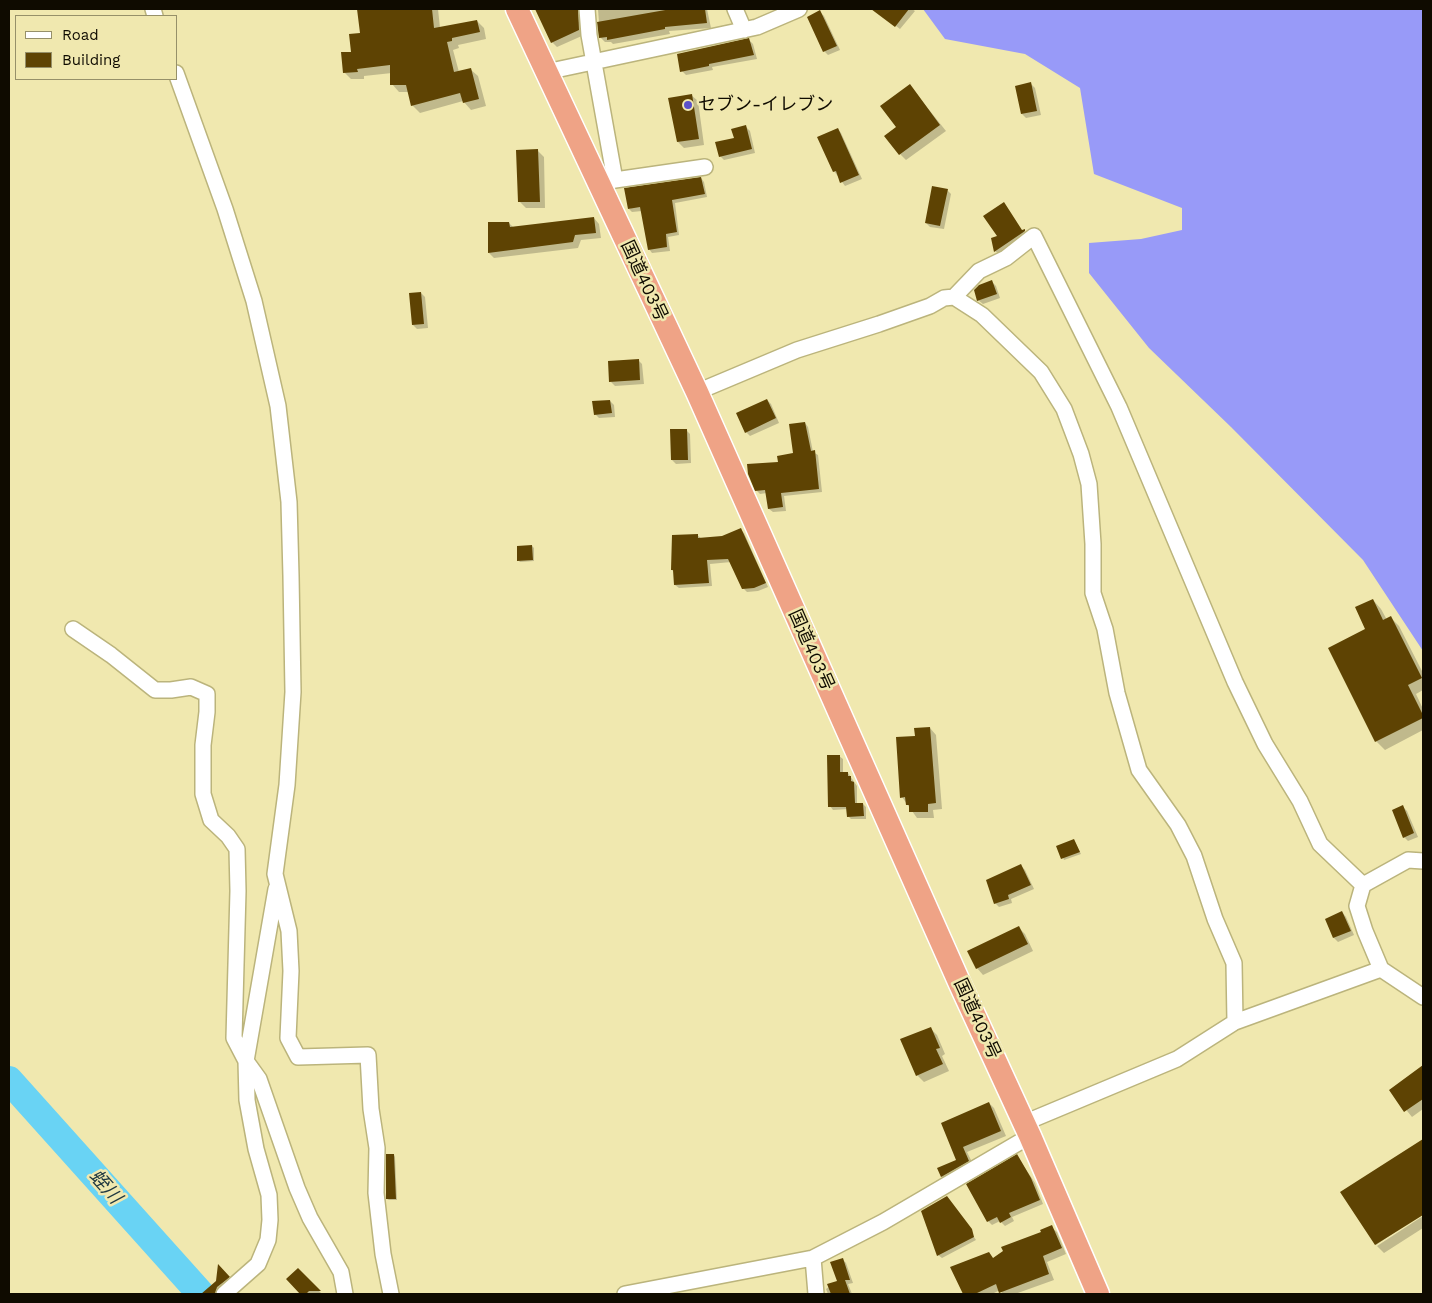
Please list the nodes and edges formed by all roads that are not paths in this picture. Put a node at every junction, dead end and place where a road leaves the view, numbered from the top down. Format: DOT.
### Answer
graph roads {
  1 [pos="517,9"];
  2 [pos="587,9"];
  3 [pos="735,9"];
  4 [pos="799,9"];
  5 [pos="744,30"];
  6 [pos="594,61"];
  7 [pos="546,72"];
  8 [pos="178,79"];
  9 [pos="705,167"];
  10 [pos="607,183"];
  11 [pos="954,298"];
  12 [pos="697,392"];
  13 [pos="74,629"];
  14 [pos="1423,861"];
  15 [pos="278,883"];
  16 [pos="1363,885"];
  17 [pos="1381,969"];
  18 [pos="1423,997"];
  19 [pos="1236,1022"];
  20 [pos="246,1060"];
  21 [pos="1027,1129"];
  22 [pos="813,1258"];
  23 [pos="224,1294"];
  24 [pos="346,1294"];
  25 [pos="391,1294"];
  26 [pos="626,1294"];
  27 [pos="816,1294"];
  28 [pos="1098,1294"];
  1 -- 7 [label="highway, 国道403号"];
  2 -- 6 [label="street"];
  3 -- 5 [label="street"];
  4 -- 5 [label="street"];
  5 -- 6 [label="street"];
  6 -- 7 [label="street"];
  6 -- 10 [label="street"];
  7 -- 10 [label="highway, 国道403号"];
  8 -- 15 [label="street"];
  9 -- 10 [label="street"];
  10 -- 12 [label="highway, 国道403号"];
  11 -- 12 [label="street"];
  11 -- 16 [label="street"];
  11 -- 19 [label="street"];
  12 -- 21 [label="highway, 国道403号"];
  13 -- 20 [label="street"];
  14 -- 16 [label="street"];
  15 -- 20 [label="street"];
  15 -- 25 [label="street"];
  16 -- 17 [label="street"];
  17 -- 18 [label="street"];
  17 -- 19 [label="street"];
  19 -- 21 [label="street"];
  20 -- 23 [label="street"];
  20 -- 24 [label="street"];
  21 -- 22 [label="street"];
  21 -- 28 [label="highway, 国道403号"];
  22 -- 26 [label="street"];
  22 -- 27 [label="street"];
}
